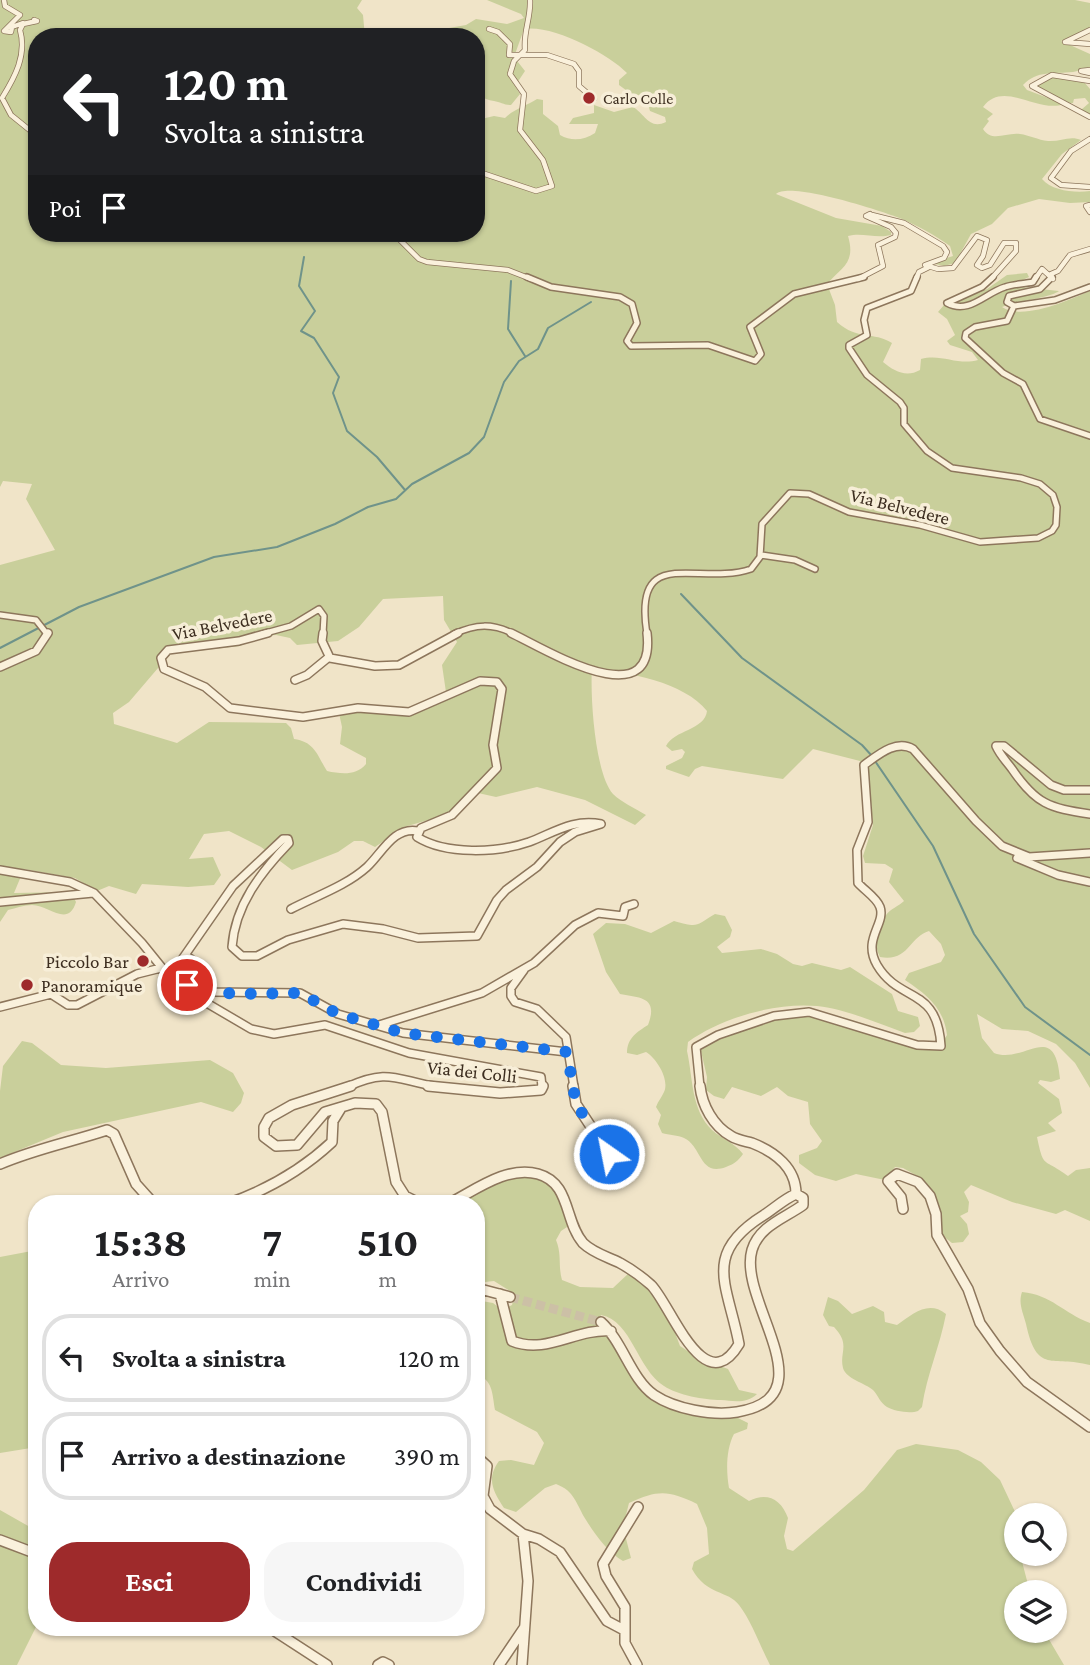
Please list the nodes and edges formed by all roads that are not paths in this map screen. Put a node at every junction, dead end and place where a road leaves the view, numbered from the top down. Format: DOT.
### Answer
graph roads {
  1 [pos="4,0"];
  2 [pos="530,0"];
  3 [pos="10,22"];
  4 [pos="0,26"];
  5 [pos="489,29"];
  6 [pos="1090,30"];
  7 [pos="1090,44"];
  8 [pos="522,54"];
  9 [pos="1090,75"];
  10 [pos="594,99"];
  11 [pos="1090,117"];
  12 [pos="28,129"];
  13 [pos="1090,139"];
  14 [pos="485,173"];
  15 [pos="1090,187"];
  16 [pos="1090,205"];
  17 [pos="1090,212"];
  18 [pos="402,242"];
  19 [pos="1090,249"];
  20 [pos="929,267"];
  21 [pos="1051,274"];
  22 [pos="1090,287"];
  23 [pos="1013,306"];
  24 [pos="1090,436"];
  25 [pos="761,555"];
  26 [pos="815,569"];
  27 [pos="0,615"];
  28 [pos="329,657"];
  29 [pos="0,667"];
  30 [pos="295,680"];
  31 [pos="1090,790"];
  32 [pos="1090,814"];
  33 [pos="418,831"];
  34 [pos="999,846"];
  35 [pos="1090,853"];
  36 [pos="0,870"];
  37 [pos="1090,883"];
  38 [pos="94,893"];
  39 [pos="0,902"];
  40 [pos="634,904"];
  41 [pos="291,909"];
  42 [pos="186,956"];
  43 [pos="527,967"];
  44 [pos="161,968"];
  45 [pos="169,978"];
  46 [pos="0,1007"];
  47 [pos="379,1025"];
  48 [pos="567,1052"];
  49 [pos="341,1108"];
  50 [pos="609,1154"];
  51 [pos="0,1164"];
  52 [pos="796,1194"];
  53 [pos="146,1195"];
  54 [pos="251,1195"];
  55 [pos="404,1195"];
  56 [pos="468,1195"];
  57 [pos="903,1209"];
  58 [pos="485,1290"];
  59 [pos="500,1294"];
  60 [pos="510,1297"];
  61 [pos="601,1322"];
  62 [pos="614,1332"];
  63 [pos="1090,1427"];
  64 [pos="485,1498"];
  65 [pos="638,1507"];
  66 [pos="523,1534"];
  67 [pos="0,1540"];
  68 [pos="28,1551"];
  69 [pos="524,1628"];
  70 [pos="624,1630"];
  71 [pos="282,1636"];
  72 [pos="327,1665"];
  73 [pos="378,1665"];
  74 [pos="389,1665"];
  75 [pos="499,1665"];
  76 [pos="522,1665"];
  77 [pos="637,1665"];
  1 -- 3 [label="street"];
  2 -- 8 [label="street"];
  3 -- 4 [label="street"];
  3 -- 12 [label="street"];
  5 -- 8 [label="street"];
  6 -- 7 [label="street"];
  8 -- 10 [label="street"];
  8 -- 14 [label="street"];
  9 -- 11 [label="street"];
  13 -- 15 [label="street"];
  16 -- 17 [label="street"];
  18 -- 20 [label="street"];
  19 -- 21 [label="street"];
  20 -- 21 [label="street"];
  20 -- 25 [label="street, Via Belvedere"];
  21 -- 23 [label="street"];
  22 -- 23 [label="street"];
  23 -- 24 [label="street"];
  25 -- 26 [label="street"];
  25 -- 28 [label="street"];
  27 -- 29 [label="street"];
  28 -- 30 [label="street"];
  28 -- 33 [label="street, Via Belvedere"];
  31 -- 32 [label="street"];
  33 -- 41 [label="street"];
  33 -- 42 [label="street"];
  34 -- 35 [label="street"];
  34 -- 37 [label="street"];
  34 -- 52 [label="street"];
  36 -- 38 [label="street, Via dei Colli"];
  38 -- 39 [label="street"];
  38 -- 44 [label="street, Via dei Colli"];
  40 -- 43 [label="street"];
  42 -- 45 [label="street"];
  42 -- 47 [label="street"];
  43 -- 47 [label="street"];
  43 -- 48 [label="street"];
  44 -- 45 [label="street, Via dei Colli"];
  44 -- 46 [label="street"];
  45 -- 49 [label="street, Via dei Colli"];
  47 -- 48 [label="street"];
  48 -- 50 [label="street"];
  49 -- 54 [label="street"];
  49 -- 55 [label="street, Via dei Colli"];
  51 -- 53 [label="street"];
  52 -- 56 [label="street"];
  52 -- 62 [label="street"];
  57 -- 63 [label="street"];
  58 -- 59 [label="street"];
  59 -- 60 [label="street"];
  59 -- 62 [label="street"];
  61 -- 62 [label="street"];
  64 -- 66 [label="street"];
  65 -- 70 [label="street"];
  66 -- 69 [label="street"];
  66 -- 70 [label="street"];
  67 -- 68 [label="street"];
  69 -- 75 [label="street"];
  69 -- 76 [label="street"];
  70 -- 77 [label="street"];
  71 -- 72 [label="street"];
  73 -- 74 [label="street"];
}
